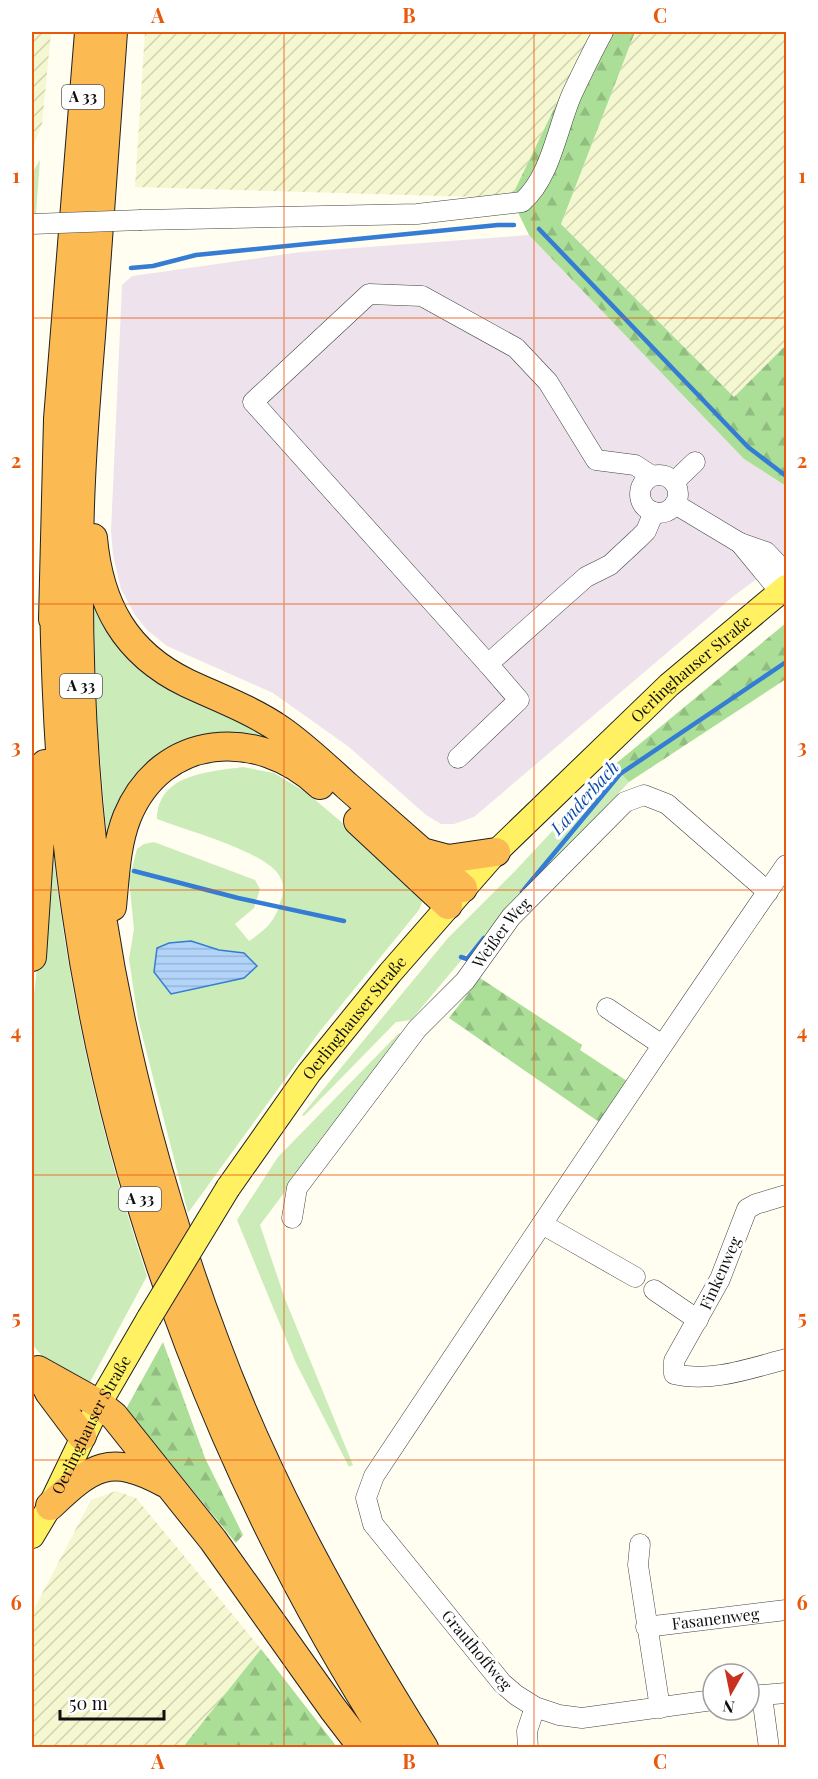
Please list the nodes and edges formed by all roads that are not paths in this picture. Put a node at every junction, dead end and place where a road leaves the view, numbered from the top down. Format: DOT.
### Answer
graph roads {
  1 [pos="89,32"];
  2 [pos="113,32"];
  3 [pos="603,32"];
  4 [pos="32,224"];
  5 [pos="86,408"];
  6 [pos="695,462"];
  7 [pos="652,476"];
  8 [pos="674,482"];
  9 [pos="675,504"];
  10 [pos="654,512"];
  11 [pos="784,584"];
  12 [pos="54,600"];
  13 [pos="488,664"];
  14 [pos="458,758"];
  15 [pos="422,852"];
  16 [pos="496,852"];
  17 [pos="786,866"];
  18 [pos="768,892"];
  19 [pos="456,897"];
  20 [pos="32,957"];
  21 [pos="110,963"];
  22 [pos="607,1008"];
  23 [pos="662,1045"];
  24 [pos="786,1195"];
  25 [pos="292,1218"];
  26 [pos="542,1224"];
  27 [pos="635,1277"];
  28 [pos="654,1290"];
  29 [pos="698,1320"];
  30 [pos="786,1359"];
  31 [pos="35,1365"];
  32 [pos="99,1404"];
  33 [pos="82,1436"];
  34 [pos="167,1484"];
  35 [pos="50,1506"];
  36 [pos="32,1536"];
  37 [pos="640,1544"];
  38 [pos="786,1610"];
  39 [pos="646,1627"];
  40 [pos="786,1693"];
  41 [pos="761,1695"];
  42 [pos="701,1702"];
  43 [pos="535,1707"];
  44 [pos="660,1708"];
  45 [pos="761,1718"];
  46 [pos="363,1748"];
  47 [pos="394,1748"];
  48 [pos="424,1748"];
  49 [pos="528,1748"];
  50 [pos="769,1748"];
  1 -- 12 [label="highway, A 33"];
  2 -- 5 [label="highway, A 33"];
  3 -- 4 [label="street, bridge"];
  5 -- 15 [label="highway"];
  5 -- 21 [label="highway, A 33"];
  6 -- 8 [label="street"];
  7 -- 8 [label="street"];
  7 -- 10 [label="street"];
  7 -- 13 [label="street"];
  8 -- 9 [label="street"];
  9 -- 10 [label="street"];
  9 -- 11 [label="street"];
  10 -- 13 [label="street"];
  11 -- 16 [label="main road, Oerlinghauser Straße"];
  12 -- 20 [label="highway"];
  12 -- 47 [label="highway, A 33"];
  13 -- 14 [label="street"];
  15 -- 16 [label="highway"];
  15 -- 19 [label="highway"];
  16 -- 19 [label="main road, Oerlinghauser Straße"];
  17 -- 18 [label="street"];
  18 -- 23 [label="street"];
  18 -- 25 [label="street, Weißer Weg"];
  19 -- 21 [label="highway"];
  19 -- 32 [label="main road, Oerlinghauser Straße, bridge"];
  21 -- 48 [label="highway, A 33"];
  22 -- 23 [label="street"];
  23 -- 26 [label="street"];
  24 -- 29 [label="street, Finkenweg"];
  26 -- 27 [label="street"];
  26 -- 43 [label="street, Grauthoffweg"];
  28 -- 29 [label="street"];
  29 -- 30 [label="street, Finkenweg"];
  31 -- 32 [label="highway"];
  31 -- 33 [label="highway"];
  32 -- 33 [label="main road, Oerlinghauser Straße"];
  32 -- 34 [label="highway"];
  33 -- 35 [label="main road, Oerlinghauser Straße"];
  34 -- 35 [label="highway"];
  34 -- 46 [label="highway"];
  35 -- 36 [label="main road, Oerlinghauser Straße"];
  37 -- 39 [label="street"];
  38 -- 39 [label="street, Fasanenweg"];
  39 -- 44 [label="street"];
  40 -- 41 [label="street"];
  42 -- 44 [label="street, Grauthoffweg"];
  43 -- 44 [label="street, Grauthoffweg"];
  43 -- 49 [label="street"];
  45 -- 50 [label="street"];
}
